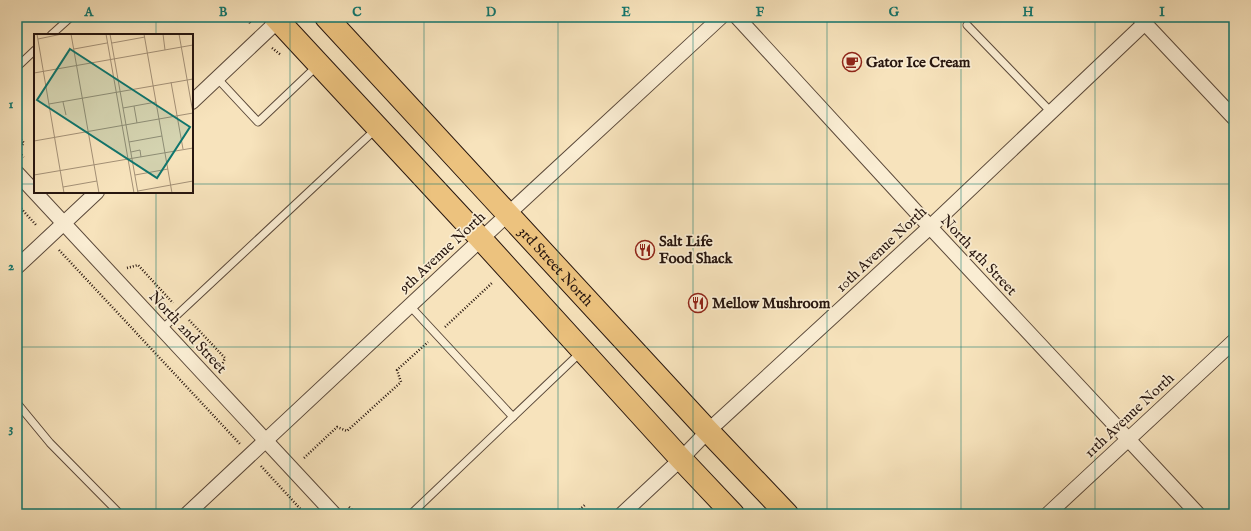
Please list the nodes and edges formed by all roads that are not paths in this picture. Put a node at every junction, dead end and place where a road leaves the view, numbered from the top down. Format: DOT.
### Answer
graph roads {
  1 [pos="71,17"];
  2 [pos="326,17"];
  3 [pos="721,17"];
  4 [pos="737,17"];
  5 [pos="278,18"];
  6 [pos="1142,20"];
  7 [pos="968,25"];
  8 [pos="53,34"];
  9 [pos="34,51"];
  10 [pos="319,64"];
  11 [pos="17,67"];
  12 [pos="217,78"];
  13 [pos="193,101"];
  14 [pos="1051,112"];
  15 [pos="1234,118"];
  16 [pos="378,128"];
  17 [pos="17,173"];
  18 [pos="34,191"];
  19 [pos="36,193"];
  20 [pos="96,193"];
  21 [pos="508,214"];
  22 [pos="64,223"];
  23 [pos="930,227"];
  24 [pos="481,239"];
  25 [pos="17,267"];
  26 [pos="410,306"];
  27 [pos="162,329"];
  28 [pos="1234,341"];
  29 [pos="583,351"];
  30 [pos="17,403"];
  31 [pos="513,417"];
  32 [pos="708,431"];
  33 [pos="1128,440"];
  34 [pos="266,441"];
  35 [pos="681,459"];
  36 [pos="120,514"];
  37 [pos="187,514"];
  38 [pos="334,514"];
  39 [pos="411,514"];
  40 [pos="622,514"];
  41 [pos="733,514"];
  42 [pos="787,514"];
  43 [pos="1048,514"];
  44 [pos="1198,514"];
  1 -- 8 [label="lane"];
  2 -- 21 [label="main road, 3rd Street North"];
  3 -- 21 [label="street, 9th Avenue North"];
  4 -- 23 [label="street, North 4th Street"];
  5 -- 10 [label="main road"];
  5 -- 12 [label="street"];
  6 -- 14 [label="street, 10th Avenue North"];
  6 -- 15 [label="street"];
  7 -- 14 [label="lane"];
  9 -- 11 [label="lane"];
  10 -- 12 [label="lane"];
  10 -- 16 [label="main road"];
  12 -- 13 [label="street"];
  14 -- 23 [label="street, 10th Avenue North"];
  16 -- 24 [label="main road"];
  16 -- 27 [label="lane"];
  17 -- 18 [label="street, North 2nd Street"];
  19 -- 22 [label="street, North 2nd Street"];
  20 -- 22 [label="street"];
  21 -- 24 [label="street, 9th Avenue North"];
  21 -- 32 [label="main road, 3rd Street North"];
  22 -- 25 [label="street"];
  22 -- 27 [label="street, North 2nd Street"];
  23 -- 32 [label="street, 10th Avenue North"];
  23 -- 33 [label="street, North 4th Street"];
  24 -- 26 [label="street, 9th Avenue North"];
  24 -- 29 [label="main road"];
  26 -- 31 [label="lane"];
  26 -- 34 [label="street, 9th Avenue North"];
  27 -- 34 [label="street, North 2nd Street"];
  28 -- 33 [label="street, 11th Avenue North"];
  29 -- 31 [label="lane"];
  29 -- 35 [label="main road"];
  30 -- 36 [label="lane"];
  31 -- 39 [label="lane"];
  32 -- 35 [label="street, 10th Avenue North"];
  32 -- 42 [label="main road, 3rd Street North"];
  33 -- 43 [label="street, 11th Avenue North"];
  33 -- 44 [label="street, North 4th Street"];
  34 -- 37 [label="street, 9th Avenue North"];
  34 -- 38 [label="street, North 2nd Street"];
  35 -- 40 [label="street, 10th Avenue North"];
  35 -- 41 [label="main road"];
}
